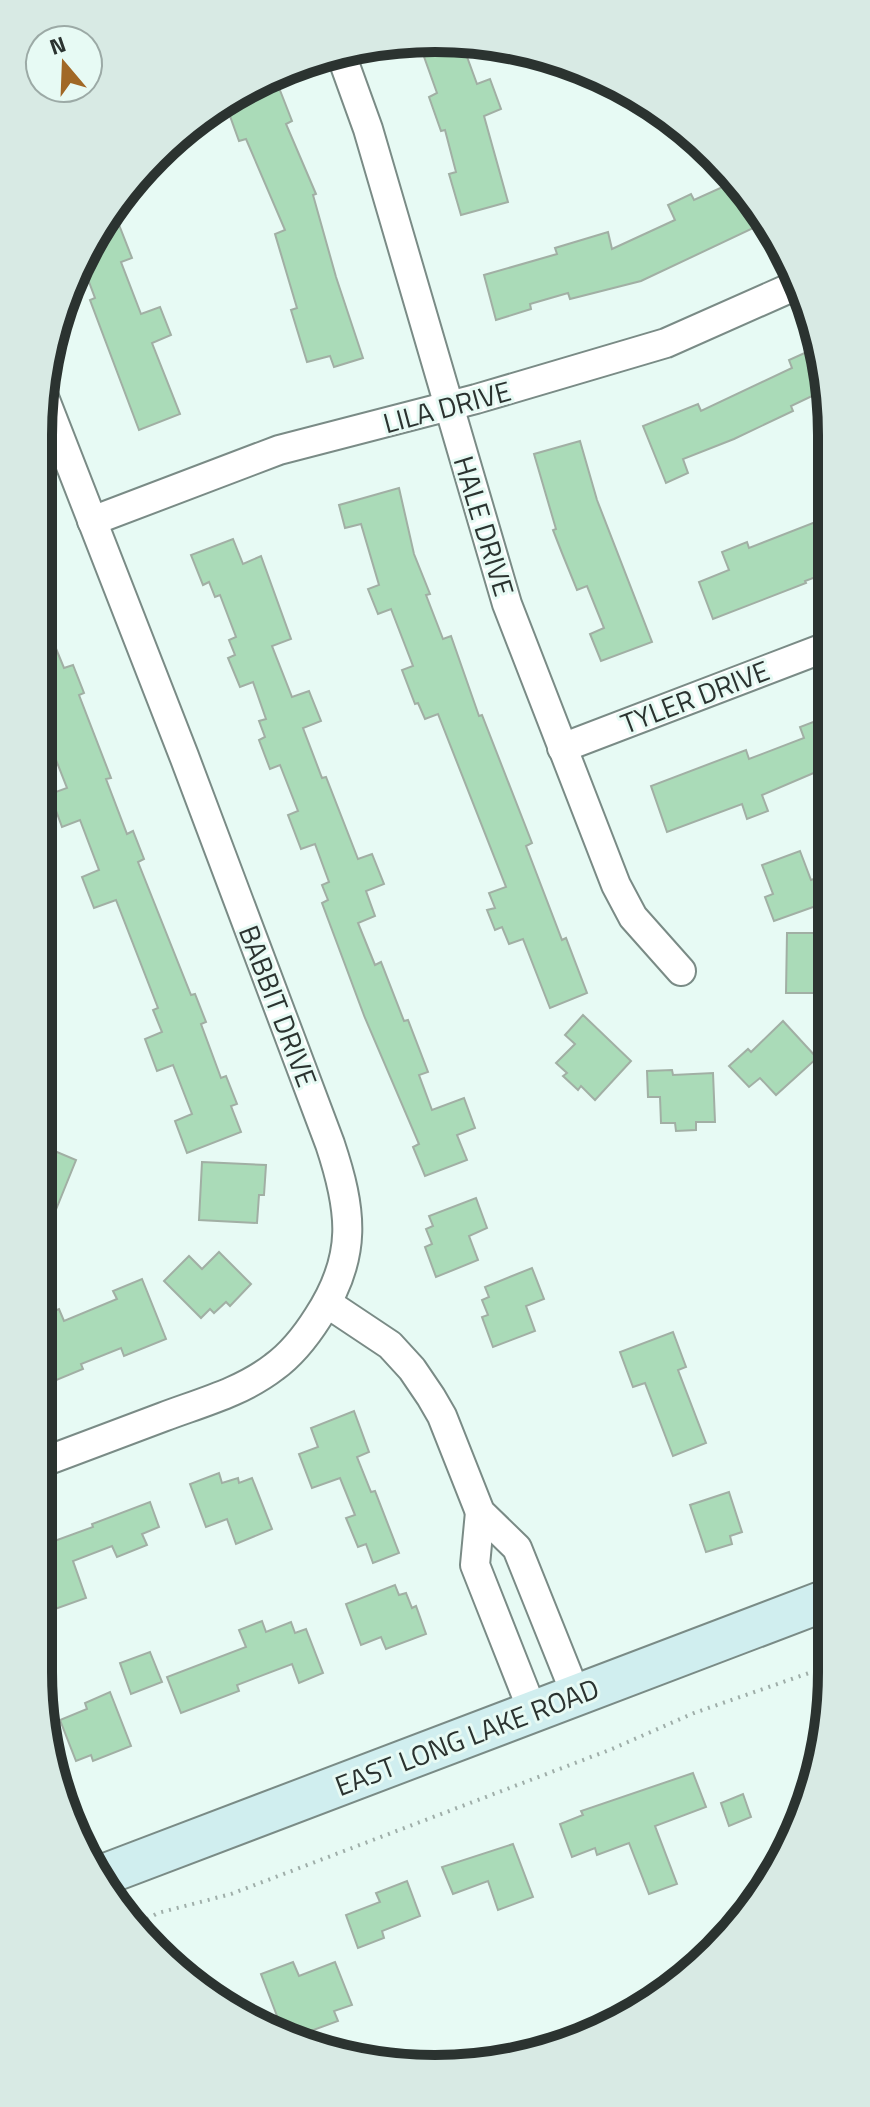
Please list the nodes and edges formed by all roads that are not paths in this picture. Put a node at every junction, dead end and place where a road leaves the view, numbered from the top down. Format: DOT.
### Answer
graph roads {
  1 [pos="344,63"];
  2 [pos="789,288"];
  3 [pos="448,407"];
  4 [pos="53,419"];
  5 [pos="92,521"];
  6 [pos="818,650"];
  7 [pos="562,748"];
  8 [pos="681,971"];
  9 [pos="327,1303"];
  10 [pos="52,1459"];
  11 [pos="480,1512"];
  12 [pos="818,1603"];
  13 [pos="576,1695"];
  14 [pos="533,1712"];
  15 [pos="109,1873"];
  1 -- 3 [label="street, HALE DRIVE"];
  2 -- 3 [label="street, LILA DRIVE"];
  3 -- 5 [label="street, LILA DRIVE"];
  3 -- 7 [label="street, HALE DRIVE"];
  4 -- 5 [label="street, BABBIT DRIVE"];
  5 -- 9 [label="street, BABBIT DRIVE"];
  6 -- 7 [label="street, TYLER DRIVE"];
  7 -- 8 [label="street, HALE DRIVE"];
  9 -- 10 [label="street, BABBIT DRIVE"];
  9 -- 11 [label="street"];
  11 -- 13 [label="street"];
  11 -- 14 [label="street"];
  12 -- 13 [label="main road, EAST LONG LAKE ROAD"];
  13 -- 14 [label="main road, EAST LONG LAKE ROAD"];
  14 -- 15 [label="main road, EAST LONG LAKE ROAD"];
}
